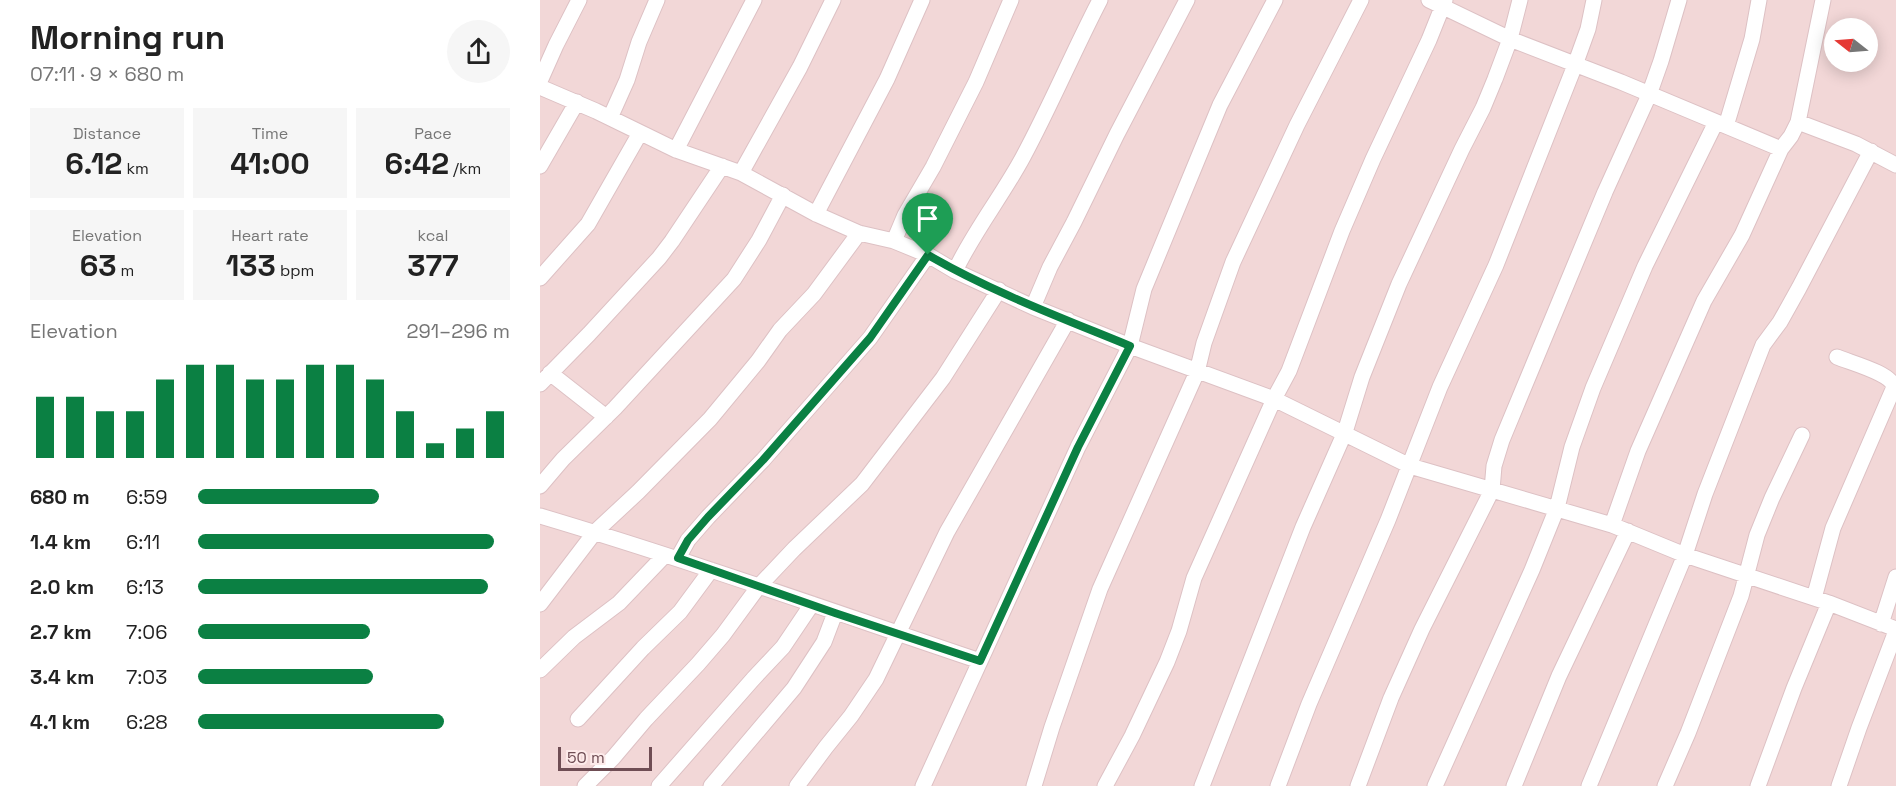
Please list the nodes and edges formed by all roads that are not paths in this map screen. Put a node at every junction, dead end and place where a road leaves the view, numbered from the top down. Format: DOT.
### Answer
graph roads {
  1 [pos="579,0"];
  2 [pos="657,0"];
  3 [pos="754,0"];
  4 [pos="833,0"];
  5 [pos="922,0"];
  6 [pos="1011,0"];
  7 [pos="1100,0"];
  8 [pos="1187,0"];
  9 [pos="1275,0"];
  10 [pos="1361,0"];
  11 [pos="1520,0"];
  12 [pos="1594,0"];
  13 [pos="1679,0"];
  14 [pos="1759,0"];
  15 [pos="1822,0"];
  16 [pos="1439,2"];
  17 [pos="1510,39"];
  18 [pos="1575,65"];
  19 [pos="540,81"];
  20 [pos="540,87"];
  21 [pos="1649,94"];
  22 [pos="577,102"];
  23 [pos="610,118"];
  24 [pos="1798,122"];
  25 [pos="1721,124"];
  26 [pos="640,133"];
  27 [pos="1781,149"];
  28 [pos="676,150"];
  29 [pos="1871,151"];
  30 [pos="1896,165"];
  31 [pos="540,166"];
  32 [pos="722,166"];
  33 [pos="741,173"];
  34 [pos="783,195"];
  35 [pos="816,214"];
  36 [pos="859,232"];
  37 [pos="894,241"];
  38 [pos="928,255"];
  39 [pos="955,271"];
  40 [pos="540,278"];
  41 [pos="999,290"];
  42 [pos="1033,307"];
  43 [pos="1068,320"];
  44 [pos="1130,346"];
  45 [pos="1837,357"];
  46 [pos="1197,372"];
  47 [pos="545,378"];
  48 [pos="1274,399"];
  49 [pos="606,417"];
  50 [pos="1345,432"];
  51 [pos="1802,435"];
  52 [pos="1410,466"];
  53 [pos="540,486"];
  54 [pos="1492,490"];
  55 [pos="1557,508"];
  56 [pos="540,516"];
  57 [pos="1612,525"];
  58 [pos="1628,531"];
  59 [pos="595,532"];
  60 [pos="1685,555"];
  61 [pos="671,557"];
  62 [pos="711,570"];
  63 [pos="1747,577"];
  64 [pos="1896,577"];
  65 [pos="759,586"];
  66 [pos="1814,598"];
  67 [pos="1829,603"];
  68 [pos="540,604"];
  69 [pos="812,604"];
  70 [pos="835,613"];
  71 [pos="1891,628"];
  72 [pos="898,633"];
  73 [pos="980,661"];
  74 [pos="540,670"];
  75 [pos="578,719"];
  76 [pos="585,786"];
  77 [pos="659,786"];
  78 [pos="711,786"];
  79 [pos="797,786"];
  80 [pos="923,786"];
  81 [pos="1034,786"];
  82 [pos="1105,786"];
  83 [pos="1202,786"];
  84 [pos="1278,786"];
  85 [pos="1358,786"];
  86 [pos="1435,786"];
  87 [pos="1514,786"];
  88 [pos="1589,786"];
  89 [pos="1665,786"];
  90 [pos="1758,786"];
  91 [pos="1839,786"];
  1 -- 19 [label="street"];
  2 -- 23 [label="street"];
  3 -- 28 [label="street"];
  4 -- 33 [label="street"];
  5 -- 35 [label="street"];
  6 -- 37 [label="street"];
  7 -- 39 [label="street"];
  8 -- 42 [label="street"];
  9 -- 44 [label="street"];
  10 -- 46 [label="street"];
  11 -- 17 [label="street"];
  12 -- 18 [label="street"];
  13 -- 21 [label="street"];
  14 -- 25 [label="street"];
  15 -- 24 [label="street"];
  16 -- 17 [label="street"];
  16 -- 48 [label="street"];
  17 -- 18 [label="street"];
  17 -- 50 [label="street"];
  18 -- 21 [label="street"];
  18 -- 52 [label="street"];
  20 -- 22 [label="street"];
  21 -- 25 [label="street"];
  21 -- 54 [label="street"];
  22 -- 23 [label="street"];
  22 -- 31 [label="street"];
  23 -- 26 [label="street"];
  24 -- 27 [label="street"];
  24 -- 29 [label="street"];
  25 -- 27 [label="street"];
  25 -- 55 [label="street"];
  26 -- 28 [label="street"];
  26 -- 40 [label="street"];
  27 -- 57 [label="street"];
  28 -- 32 [label="street"];
  29 -- 30 [label="street"];
  29 -- 60 [label="street"];
  32 -- 33 [label="street"];
  32 -- 47 [label="street"];
  33 -- 34 [label="street"];
  34 -- 35 [label="street"];
  34 -- 49 [label="street"];
  35 -- 36 [label="street"];
  36 -- 37 [label="street"];
  36 -- 59 [label="street"];
  37 -- 38 [label="street"];
  38 -- 39 [label="street"];
  38 -- 61 [label="street"];
  39 -- 41 [label="street"];
  41 -- 42 [label="street"];
  41 -- 65 [label="street"];
  42 -- 43 [label="street"];
  43 -- 44 [label="street"];
  43 -- 72 [label="street"];
  44 -- 46 [label="street"];
  44 -- 73 [label="street"];
  45 -- 66 [label="street"];
  46 -- 48 [label="street"];
  46 -- 81 [label="street"];
  47 -- 49 [label="street"];
  48 -- 50 [label="street"];
  48 -- 82 [label="street"];
  49 -- 53 [label="street"];
  50 -- 52 [label="street"];
  50 -- 83 [label="street"];
  51 -- 63 [label="street"];
  52 -- 54 [label="street"];
  52 -- 84 [label="street"];
  54 -- 55 [label="street"];
  54 -- 85 [label="street"];
  55 -- 57 [label="street"];
  55 -- 86 [label="street"];
  56 -- 59 [label="street"];
  57 -- 58 [label="street"];
  58 -- 60 [label="street"];
  58 -- 87 [label="street"];
  59 -- 61 [label="street"];
  59 -- 68 [label="street"];
  60 -- 63 [label="street"];
  60 -- 88 [label="street"];
  61 -- 62 [label="street"];
  61 -- 74 [label="street"];
  62 -- 65 [label="street"];
  62 -- 75 [label="street"];
  63 -- 66 [label="street"];
  63 -- 89 [label="street"];
  64 -- 71 [label="street"];
  65 -- 69 [label="street"];
  65 -- 76 [label="street"];
  66 -- 67 [label="street"];
  67 -- 71 [label="street"];
  67 -- 90 [label="street"];
  69 -- 70 [label="street"];
  69 -- 77 [label="street"];
  70 -- 72 [label="street"];
  70 -- 78 [label="street"];
  71 -- 91 [label="street"];
  72 -- 73 [label="street"];
  72 -- 79 [label="street"];
  73 -- 80 [label="street"];
}
